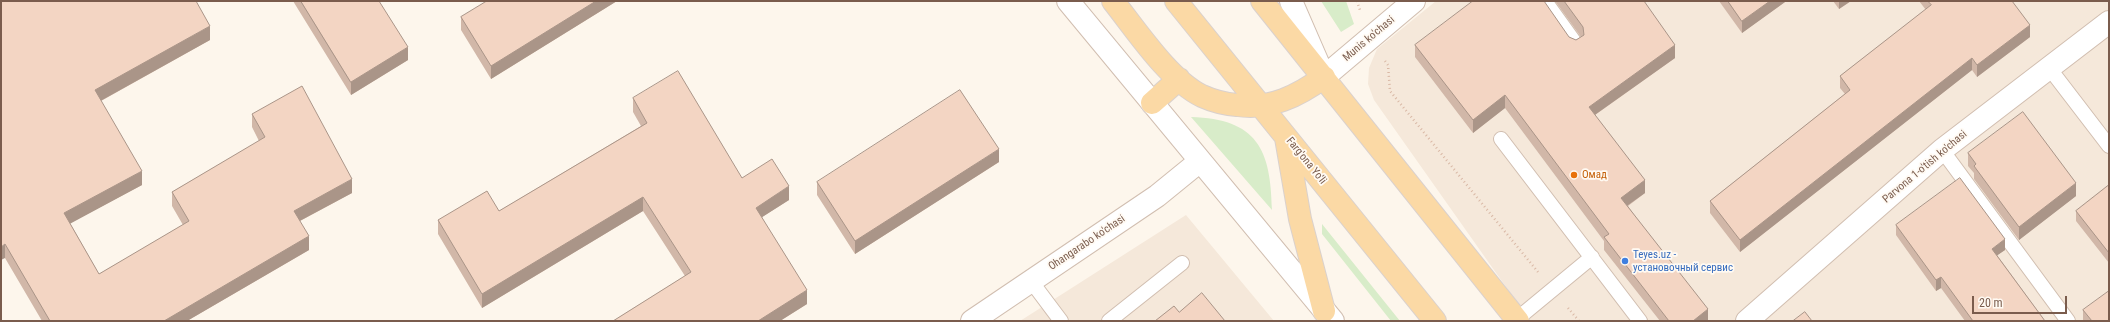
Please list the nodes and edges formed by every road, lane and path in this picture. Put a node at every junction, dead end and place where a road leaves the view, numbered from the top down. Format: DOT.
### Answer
graph roads {
  1 [pos="1068,1"];
  2 [pos="1113,1"];
  3 [pos="1176,1"];
  4 [pos="1262,1"];
  5 [pos="1291,1"];
  6 [pos="1357,1"];
  7 [pos="1414,1"];
  8 [pos="1545,1"];
  9 [pos="2109,22"];
  10 [pos="1370,39"];
  11 [pos="1576,44"];
  12 [pos="2050,69"];
  13 [pos="1324,77"];
  14 [pos="1179,79"];
  15 [pos="1152,103"];
  16 [pos="1261,106"];
  17 [pos="1286,137"];
  18 [pos="1501,139"];
  19 [pos="2109,146"];
  20 [pos="1942,150"];
  21 [pos="1200,161"];
  22 [pos="1592,257"];
  23 [pos="1182,263"];
  24 [pos="1031,281"];
  25 [pos="1553,290"];
  26 [pos="1328,316"];
  27 [pos="1517,320"];
  28 [pos="972,321"];
  29 [pos="1061,321"];
  30 [pos="1109,321"];
  31 [pos="1435,321"];
  32 [pos="1579,321"];
  33 [pos="1640,321"];
  34 [pos="1747,321"];
  35 [pos="2068,321"];
  1 -- 15 [label="street"];
  2 -- 14 [label="main road"];
  3 -- 16 [label="main road, Farg'ona Yo'li"];
  4 -- 13 [label="main road"];
  5 -- 13 [label="street"];
  6 -- 10 [label="path"];
  7 -- 10 [label="street, Munis ko'chasi"];
  8 -- 11 [label="lane"];
  9 -- 12 [label="street, Parvona 1-o'tish ko'chasi"];
  10 -- 13 [label="street, Munis ko'chasi"];
  10 -- 25 [label="path"];
  12 -- 19 [label="lane"];
  12 -- 20 [label="street, Parvona 1-o'tish ko'chasi"];
  13 -- 16 [label="main road"];
  13 -- 27 [label="main road"];
  14 -- 15 [label="main road"];
  14 -- 16 [label="main road"];
  15 -- 21 [label="street"];
  16 -- 17 [label="main road, Farg'ona Yo'li"];
  17 -- 26 [label="main road"];
  17 -- 31 [label="main road, Farg'ona Yo'li"];
  18 -- 22 [label="lane"];
  20 -- 34 [label="street, Parvona 1-o'tish ko'chasi"];
  20 -- 35 [label="lane"];
  21 -- 24 [label="street, Ohangarabo ko'chasi"];
  21 -- 26 [label="street"];
  22 -- 25 [label="lane"];
  22 -- 33 [label="lane"];
  23 -- 30 [label="lane"];
  24 -- 28 [label="street, Ohangarabo ko'chasi"];
  24 -- 29 [label="lane"];
  25 -- 27 [label="lane"];
  25 -- 32 [label="path"];
}
